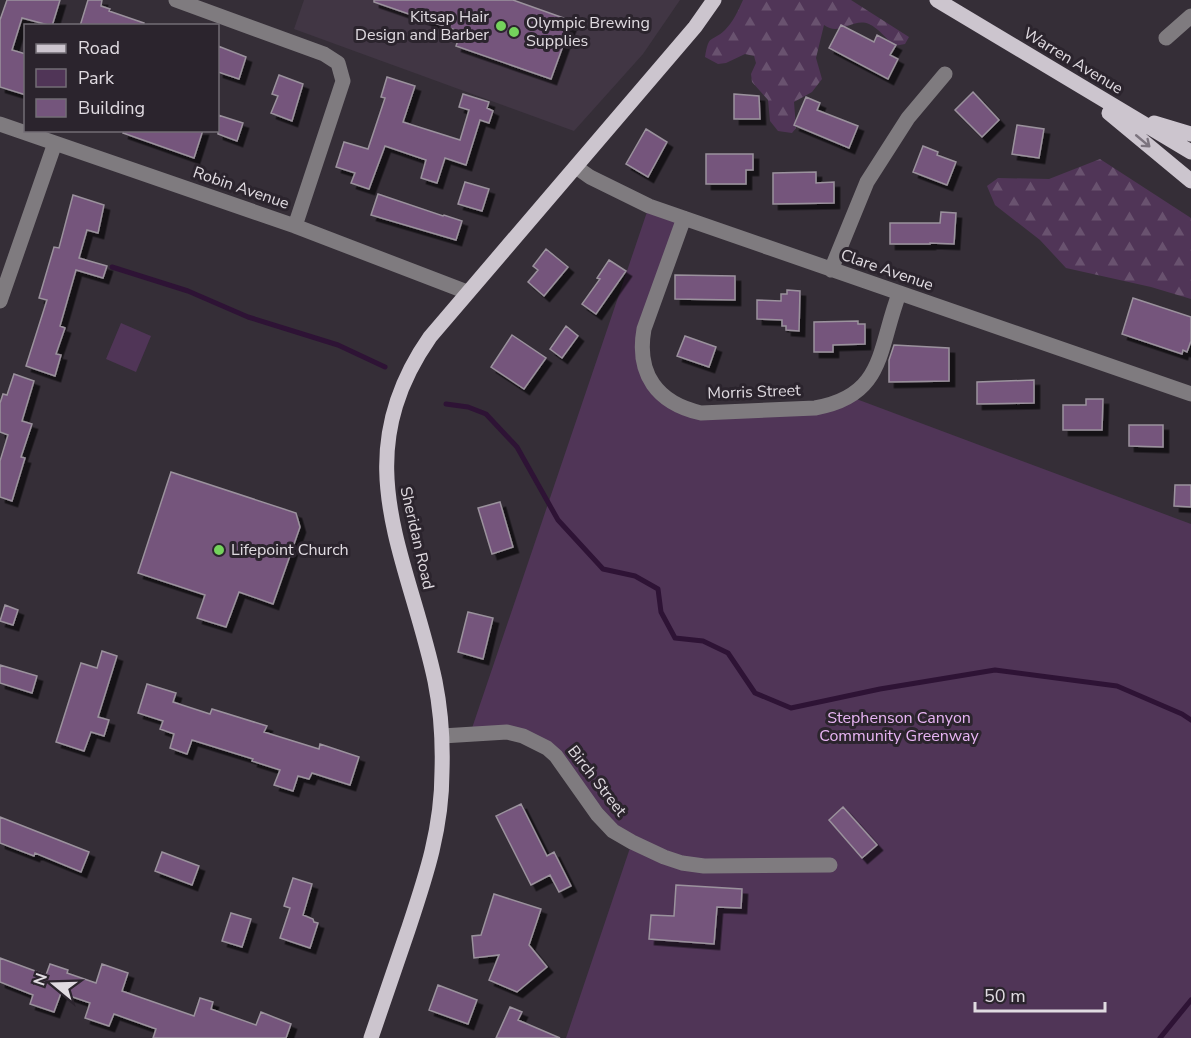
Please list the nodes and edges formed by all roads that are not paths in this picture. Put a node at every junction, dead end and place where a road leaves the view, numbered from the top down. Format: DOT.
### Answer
graph roads {
  1 [pos="176,0"];
  2 [pos="714,0"];
  3 [pos="937,0"];
  4 [pos="1191,16"];
  5 [pos="1166,38"];
  6 [pos="945,74"];
  7 [pos="1065,76"];
  8 [pos="1129,116"];
  9 [pos="0,124"];
  10 [pos="1191,134"];
  11 [pos="55,143"];
  12 [pos="1191,152"];
  13 [pos="576,167"];
  14 [pos="1191,181"];
  15 [pos="684,218"];
  16 [pos="295,226"];
  17 [pos="831,270"];
  18 [pos="467,292"];
  19 [pos="899,294"];
  20 [pos="0,301"];
  21 [pos="1191,394"];
  22 [pos="442,736"];
  23 [pos="830,865"];
  24 [pos="371,1038"];
  1 -- 16 [label="street"];
  2 -- 13 [label="main road, Sheridan Road"];
  3 -- 7 [label="main road, Warren Avenue"];
  4 -- 5 [label="street"];
  6 -- 17 [label="street"];
  7 -- 8 [label="main road, Warren Avenue"];
  7 -- 14 [label="main road, one-way"];
  8 -- 10 [label="main road"];
  8 -- 12 [label="main road, Warren Avenue"];
  9 -- 11 [label="street, Robin Avenue"];
  11 -- 16 [label="street, Robin Avenue"];
  11 -- 20 [label="street"];
  13 -- 15 [label="street, Clare Avenue"];
  13 -- 18 [label="main road, Sheridan Road"];
  15 -- 17 [label="street, Clare Avenue"];
  15 -- 19 [label="street, Morris Street"];
  16 -- 18 [label="street, Robin Avenue"];
  17 -- 19 [label="street, Clare Avenue"];
  18 -- 22 [label="main road, Sheridan Road"];
  19 -- 21 [label="street, Clare Avenue"];
  22 -- 23 [label="street, Birch Street"];
  22 -- 24 [label="main road, Sheridan Road"];
}
